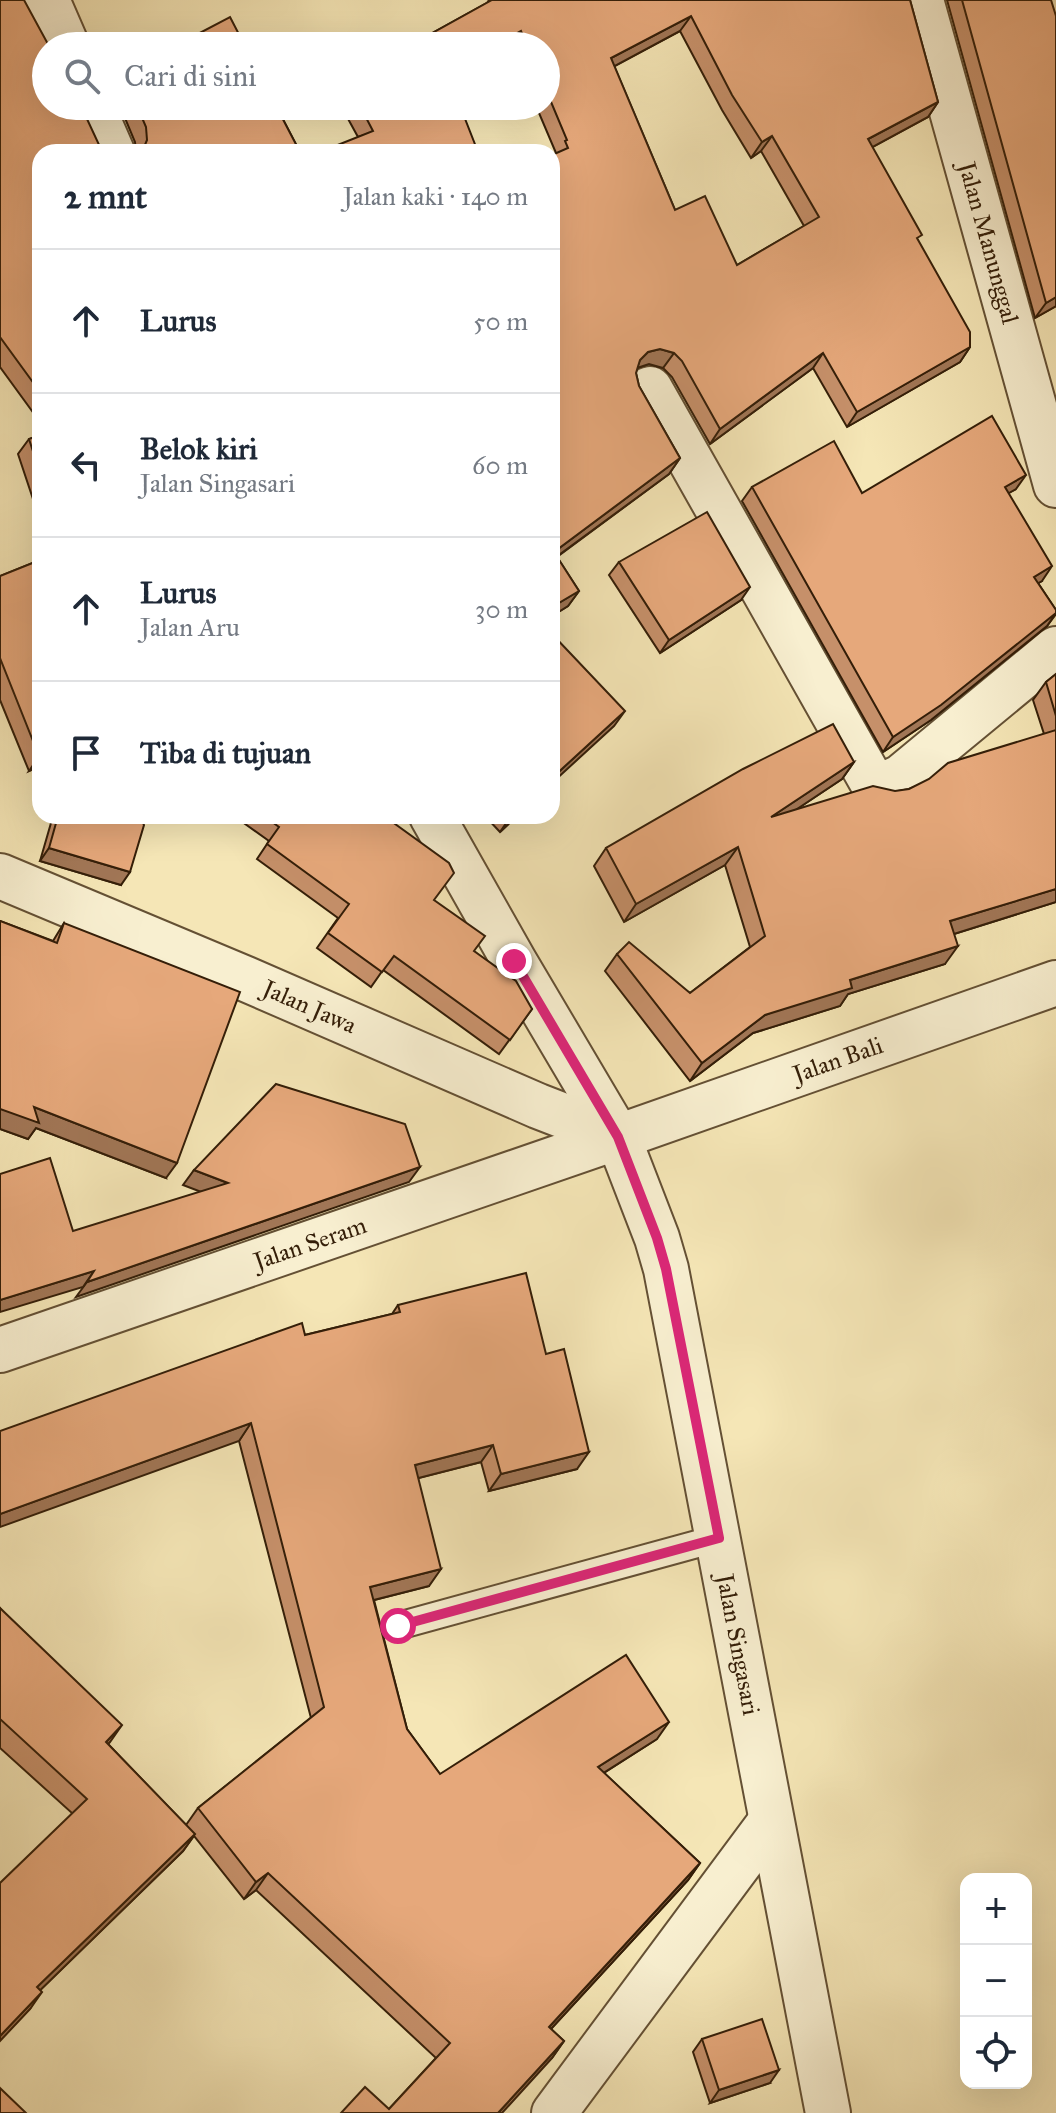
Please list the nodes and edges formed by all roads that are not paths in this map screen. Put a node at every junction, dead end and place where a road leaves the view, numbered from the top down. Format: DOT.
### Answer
graph roads {
  1 [pos="47,0"];
  2 [pos="921,0"];
  3 [pos="61,32"];
  4 [pos="98,120"];
  5 [pos="109,144"];
  6 [pos="650,389"];
  7 [pos="1056,485"];
  8 [pos="1056,649"];
  9 [pos="437,824"];
  10 [pos="0,876"];
  11 [pos="1056,983"];
  12 [pos="618,1137"];
  13 [pos="0,1350"];
  14 [pos="719,1538"];
  15 [pos="398,1626"];
  16 [pos="771,1821"];
  17 [pos="554,2113"];
  18 [pos="828,2113"];
  1 -- 3 [label="street"];
  2 -- 7 [label="street, Jalan Manunggal"];
  4 -- 5 [label="street"];
  6 -- 8 [label="street"];
  9 -- 12 [label="street, Jalan Singasari"];
  10 -- 12 [label="street, Jalan Jawa"];
  11 -- 12 [label="street, Jalan Bali"];
  12 -- 13 [label="street, Jalan Seram"];
  12 -- 14 [label="street, Jalan Singasari"];
  14 -- 15 [label="lane"];
  14 -- 16 [label="street, Jalan Singasari"];
  16 -- 17 [label="street"];
  16 -- 18 [label="street, Jalan Singasari"];
}
